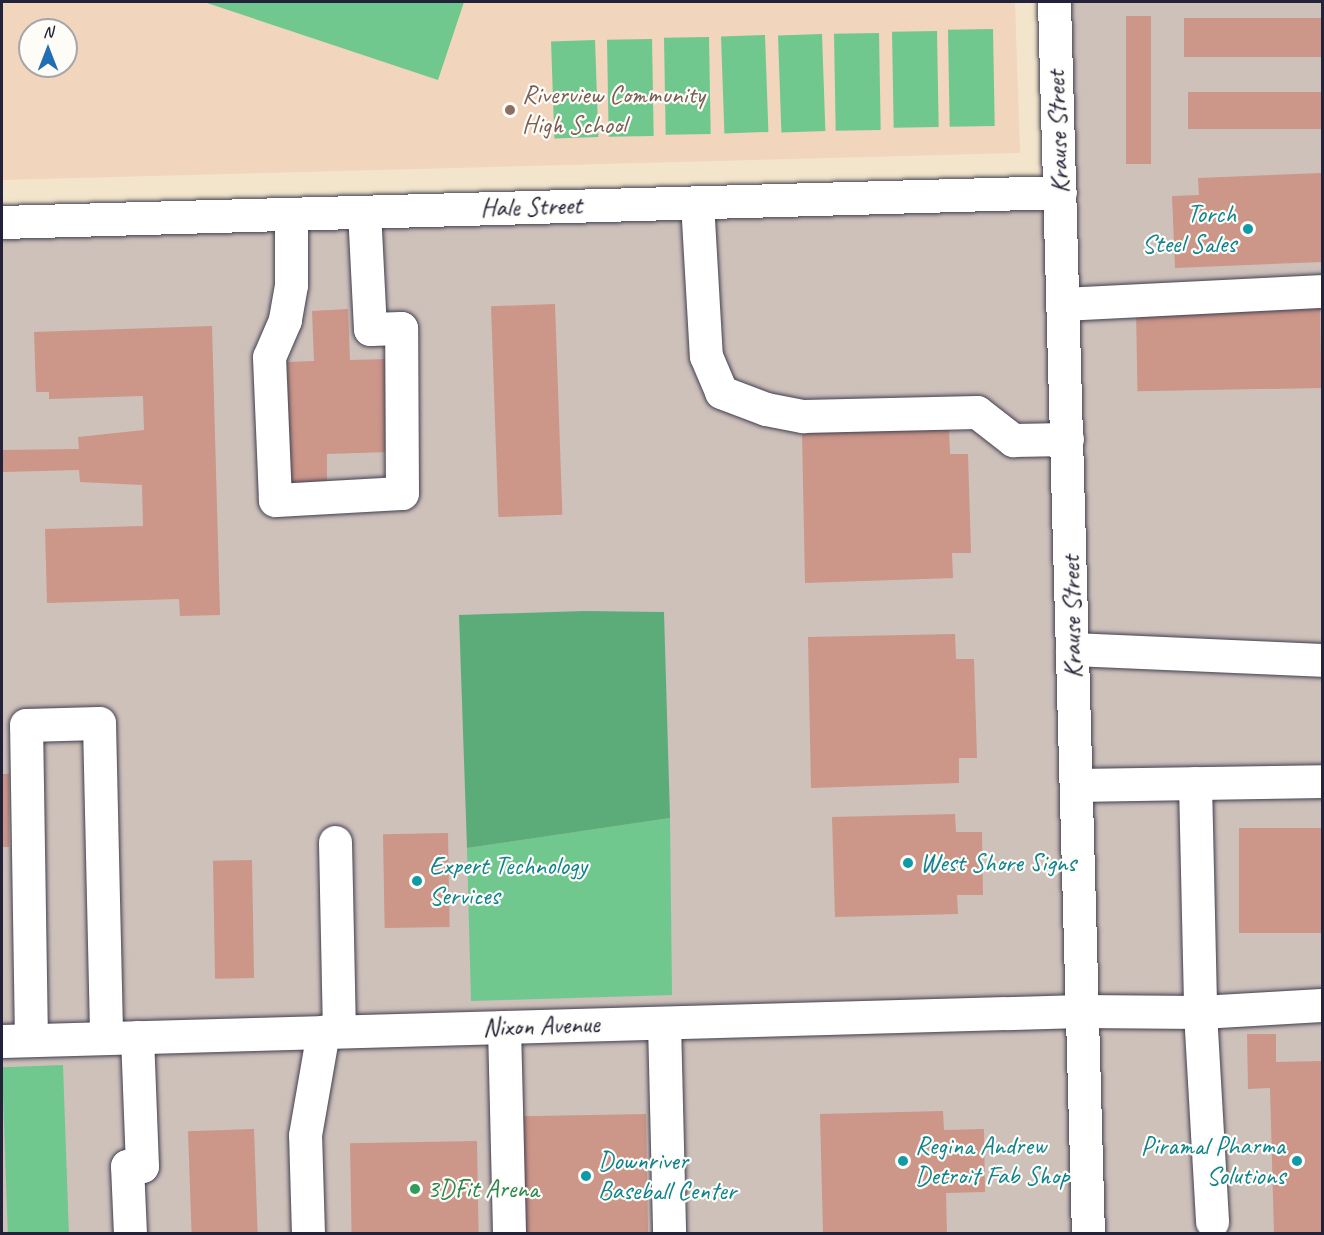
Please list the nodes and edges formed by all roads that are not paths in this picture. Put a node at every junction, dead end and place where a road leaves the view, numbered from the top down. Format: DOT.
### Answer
graph roads {
  1 [pos="1054,2"];
  2 [pos="1060,192"];
  3 [pos="697,202"];
  4 [pos="364,212"];
  5 [pos="291,214"];
  6 [pos="2,222"];
  7 [pos="1323,291"];
  8 [pos="1064,304"];
  9 [pos="1067,439"];
  10 [pos="1072,649"];
  11 [pos="1323,660"];
  12 [pos="1323,781"];
  13 [pos="1195,783"];
  14 [pos="1076,785"];
  15 [pos="335,842"];
  16 [pos="15,874"];
  17 [pos="1323,1005"];
  18 [pos="1082,1011"];
  19 [pos="1200,1012"];
  20 [pos="664,1023"];
  21 [pos="504,1027"];
  22 [pos="331,1031"];
  23 [pos="121,1038"];
  24 [pos="16,1040"];
  25 [pos="1212,1222"];
  26 [pos="130,1233"];
  27 [pos="308,1233"];
  28 [pos="509,1233"];
  29 [pos="669,1233"];
  30 [pos="1088,1233"];
  1 -- 2 [label="street, Krause Street"];
  2 -- 3 [label="street, Hale Street"];
  2 -- 8 [label="street, Krause Street"];
  3 -- 4 [label="street, Hale Street"];
  3 -- 9 [label="street"];
  4 -- 5 [label="street, Hale Street"];
  4 -- 5 [label="street"];
  5 -- 6 [label="street, Hale Street"];
  7 -- 8 [label="street"];
  8 -- 9 [label="street, Krause Street"];
  9 -- 10 [label="street, Krause Street"];
  10 -- 11 [label="street"];
  10 -- 14 [label="street, Krause Street"];
  12 -- 13 [label="street"];
  13 -- 14 [label="street"];
  13 -- 19 [label="street"];
  14 -- 18 [label="street, Krause Street"];
  15 -- 22 [label="street"];
  16 -- 23 [label="street"];
  16 -- 24 [label="street"];
  17 -- 19 [label="street, Nixon Avenue"];
  18 -- 19 [label="street, Nixon Avenue"];
  18 -- 20 [label="street, Nixon Avenue"];
  18 -- 30 [label="street, Krause Street"];
  19 -- 25 [label="street"];
  20 -- 21 [label="street, Nixon Avenue"];
  20 -- 29 [label="street"];
  21 -- 22 [label="street, Nixon Avenue"];
  21 -- 28 [label="street"];
  22 -- 23 [label="street, Nixon Avenue"];
  22 -- 27 [label="street"];
  23 -- 24 [label="street, Nixon Avenue"];
  23 -- 26 [label="street"];
}
